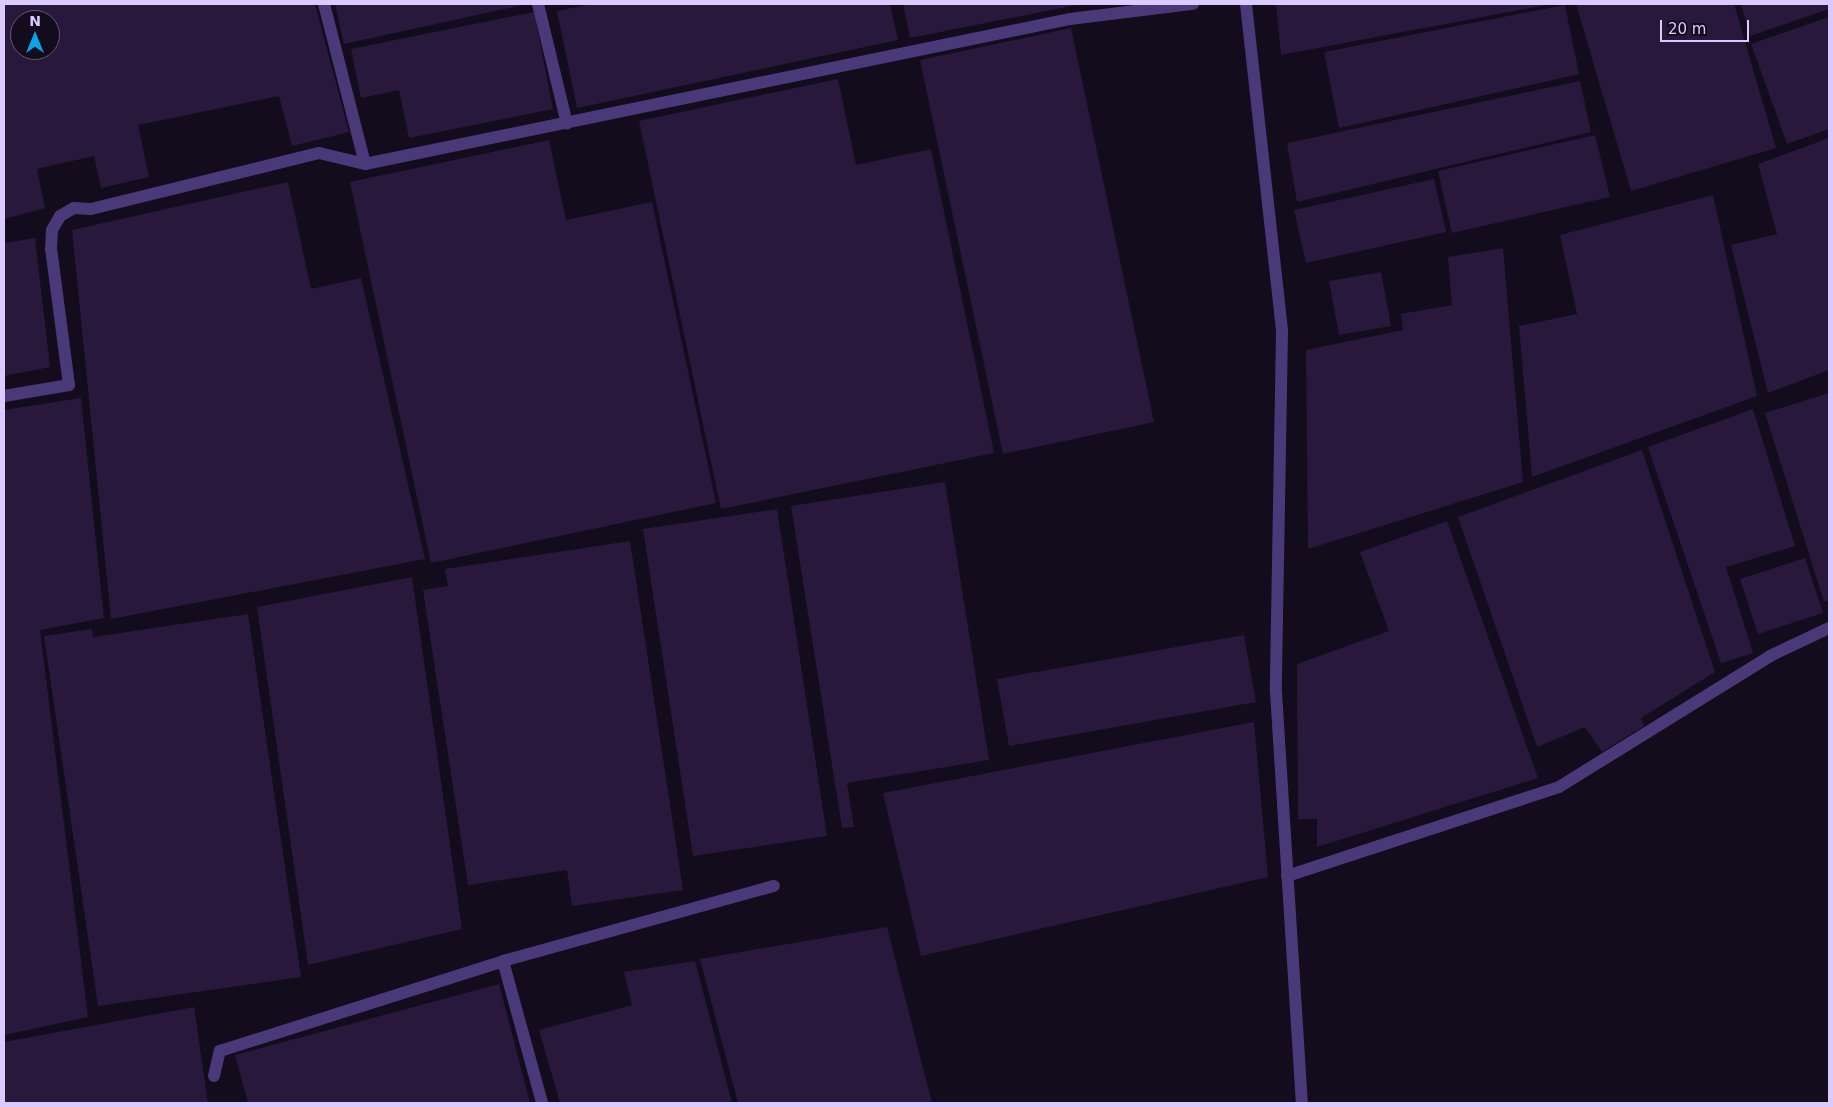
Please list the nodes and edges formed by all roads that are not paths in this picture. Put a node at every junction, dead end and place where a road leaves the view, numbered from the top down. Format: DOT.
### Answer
graph roads {
  1 [pos="324,4"];
  2 [pos="538,4"];
  3 [pos="1193,4"];
  4 [pos="1246,4"];
  5 [pos="567,124"];
  6 [pos="365,164"];
  7 [pos="4,396"];
  8 [pos="1829,628"];
  9 [pos="1287,876"];
  10 [pos="774,886"];
  11 [pos="503,961"];
  12 [pos="214,1076"];
  13 [pos="542,1103"];
  14 [pos="1302,1103"];
  1 -- 6 [label="street"];
  2 -- 5 [label="street"];
  3 -- 5 [label="street"];
  4 -- 9 [label="street"];
  5 -- 6 [label="street"];
  6 -- 7 [label="street"];
  8 -- 9 [label="street"];
  9 -- 14 [label="street"];
  10 -- 11 [label="street"];
  11 -- 12 [label="street"];
  11 -- 13 [label="street"];
}
